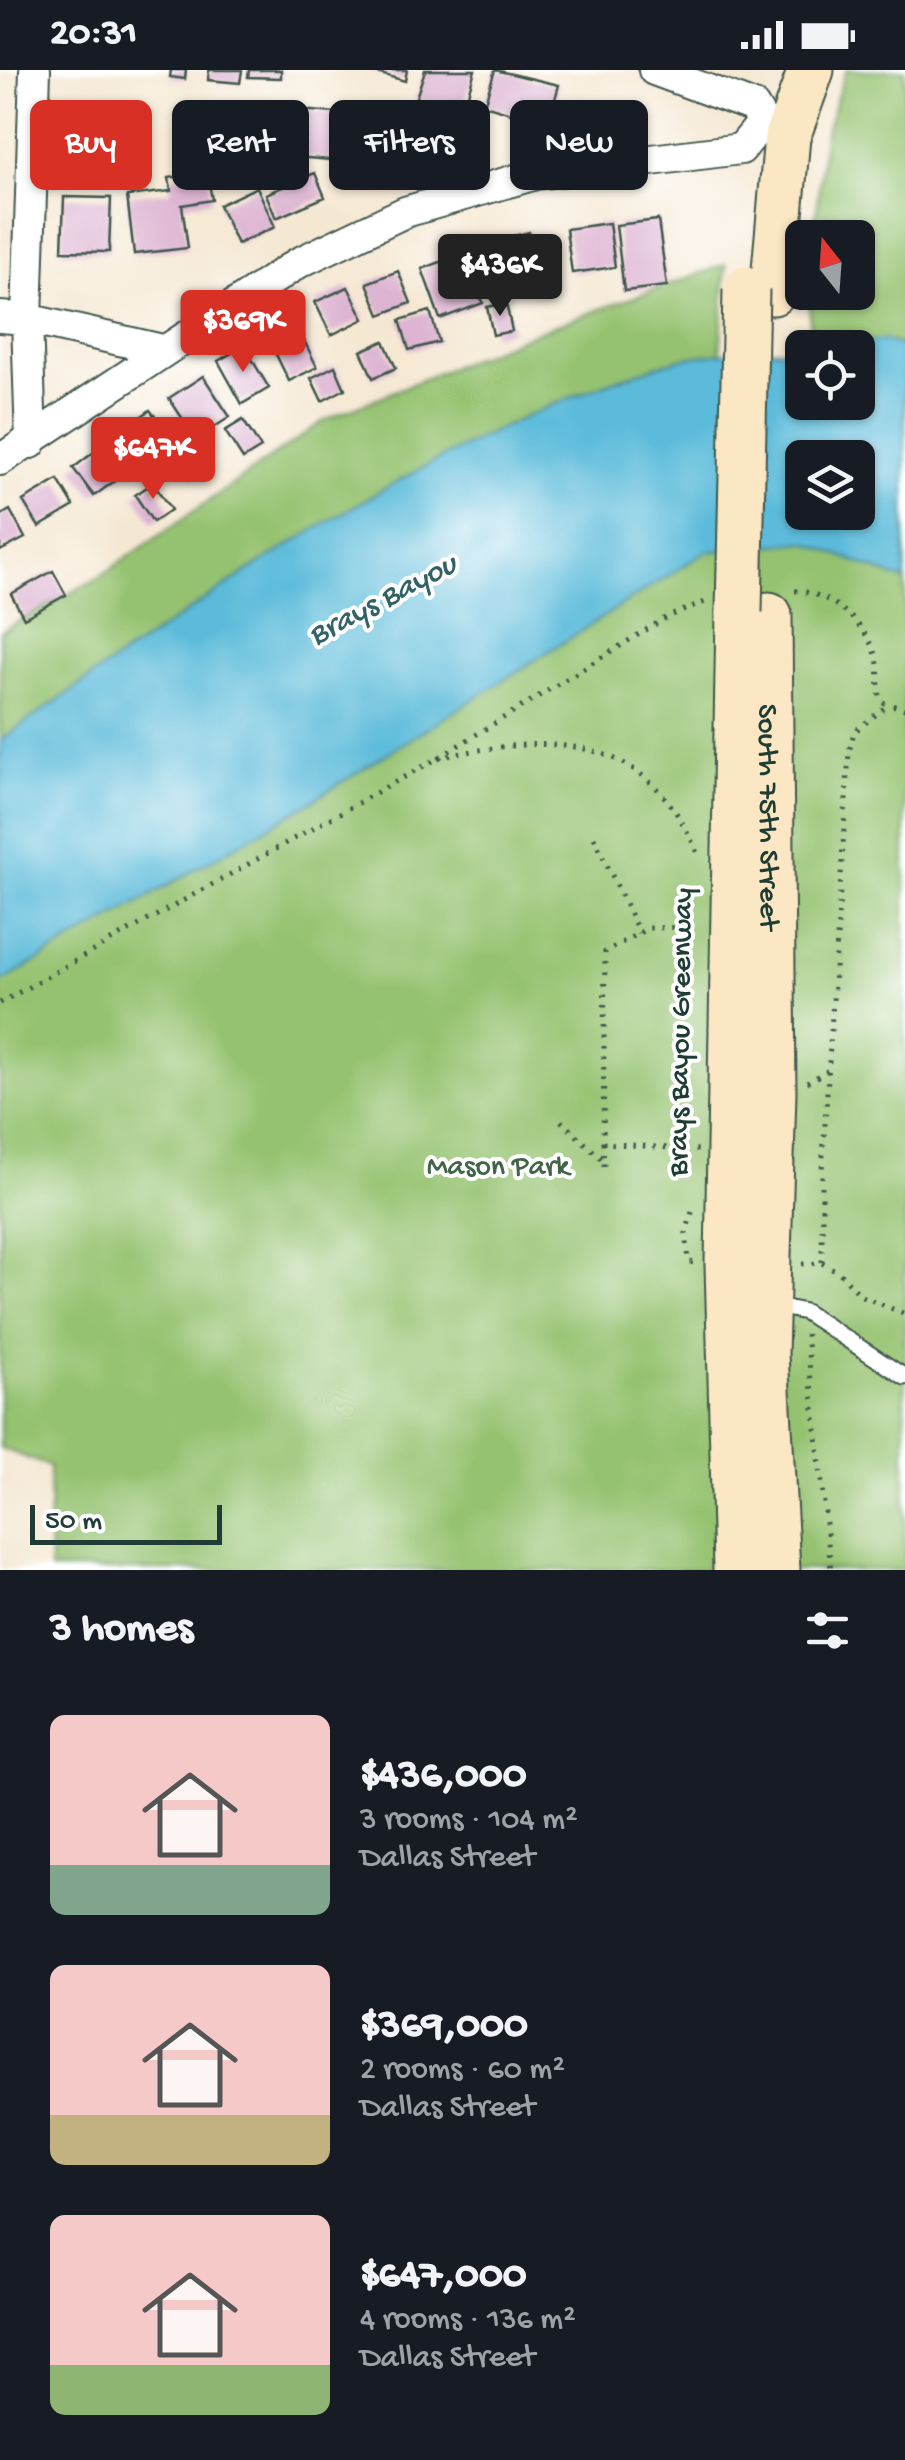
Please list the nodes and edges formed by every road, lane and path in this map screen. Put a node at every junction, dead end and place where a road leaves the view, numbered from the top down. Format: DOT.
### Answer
graph roads {
  1 [pos="35,70"];
  2 [pos="654,70"];
  3 [pos="781,70"];
  4 [pos="810,70"];
  5 [pos="763,122"];
  6 [pos="760,290"];
  7 [pos="14,318"];
  8 [pos="164,350"];
  9 [pos="31,443"];
  10 [pos="0,460"];
  11 [pos="754,604"];
  12 [pos="888,705"];
  13 [pos="905,709"];
  14 [pos="438,758"];
  15 [pos="594,836"];
  16 [pos="702,868"];
  17 [pos="706,914"];
  18 [pos="706,927"];
  19 [pos="640,933"];
  20 [pos="706,943"];
  21 [pos="0,1003"];
  22 [pos="562,1121"];
  23 [pos="603,1143"];
  24 [pos="700,1163"];
  25 [pos="694,1204"];
  26 [pos="822,1263"];
  27 [pos="791,1264"];
  28 [pos="752,1295"];
  29 [pos="905,1314"];
  30 [pos="905,1377"];
  31 [pos="736,1570"];
  32 [pos="777,1570"];
  33 [pos="831,1570"];
  1 -- 7 [label="street"];
  2 -- 5 [label="street"];
  3 -- 5 [label="main road, South 75th Street"];
  4 -- 6 [label="main road, South 75th Street"];
  5 -- 6 [label="main road, South 75th Street"];
  5 -- 8 [label="street"];
  6 -- 11 [label="main road, South 75th Street"];
  7 -- 8 [label="street"];
  7 -- 9 [label="street"];
  8 -- 9 [label="street"];
  9 -- 10 [label="street"];
  11 -- 12 [label="path"];
  11 -- 14 [label="path, Brays Bayou Greenway"];
  11 -- 28 [label="main road, South 75th Street"];
  12 -- 13 [label="path"];
  12 -- 26 [label="path"];
  14 -- 16 [label="path, Brays Bayou Greenway"];
  14 -- 21 [label="path, Brays Bayou Greenway"];
  15 -- 19 [label="path"];
  17 -- 18 [label="path, Brays Bayou Greenway"];
  18 -- 19 [label="path"];
  18 -- 20 [label="path, Brays Bayou Greenway"];
  19 -- 23 [label="path"];
  22 -- 23 [label="path"];
  23 -- 24 [label="path, Brays Bayou Greenway"];
  25 -- 28 [label="path, Brays Bayou Greenway"];
  26 -- 27 [label="path"];
  26 -- 29 [label="path"];
  28 -- 30 [label="lane"];
  28 -- 31 [label="main road, South 75th Street"];
  28 -- 32 [label="main road, South 75th Street"];
  28 -- 33 [label="path"];
}
